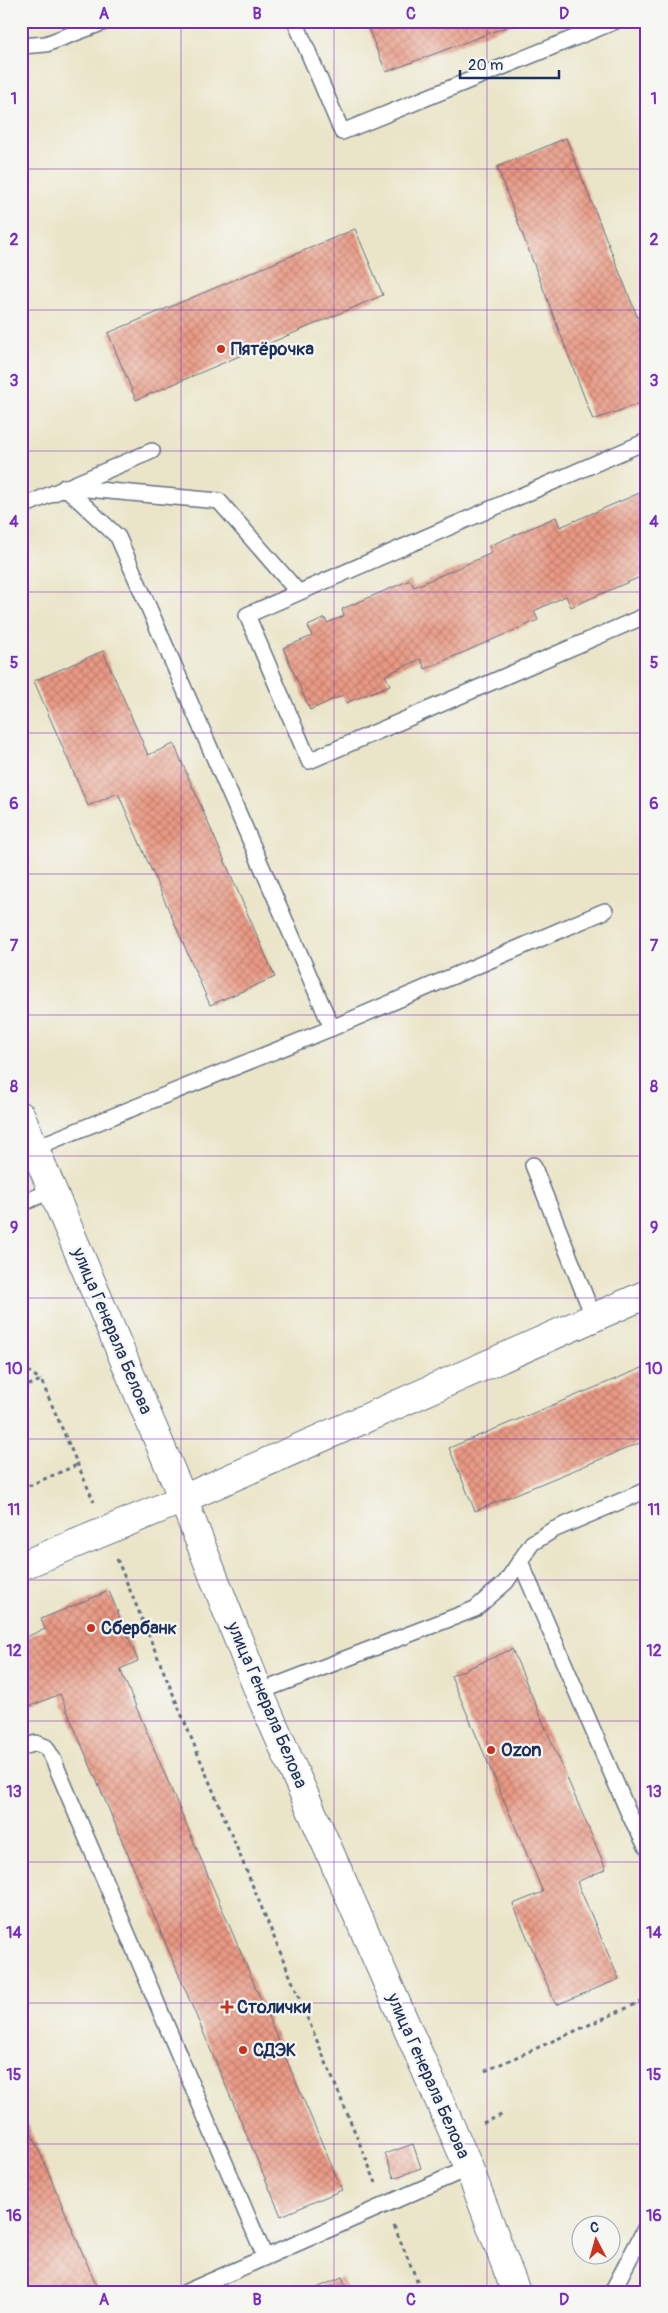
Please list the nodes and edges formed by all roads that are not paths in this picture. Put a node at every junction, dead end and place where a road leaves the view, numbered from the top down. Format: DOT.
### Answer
graph roads {
  1 [pos="107,21"];
  2 [pos="295,21"];
  3 [pos="616,21"];
  4 [pos="21,46"];
  5 [pos="647,441"];
  6 [pos="152,450"];
  7 [pos="65,487"];
  8 [pos="21,507"];
  9 [pos="298,592"];
  10 [pos="647,614"];
  11 [pos="605,910"];
  12 [pos="332,1028"];
  13 [pos="21,1116"];
  14 [pos="34,1148"];
  15 [pos="533,1166"];
  16 [pos="52,1190"];
  17 [pos="21,1204"];
  18 [pos="647,1294"];
  19 [pos="593,1316"];
  20 [pos="647,1490"];
  21 [pos="182,1499"];
  22 [pos="520,1561"];
  23 [pos="21,1566"];
  24 [pos="260,1692"];
  25 [pos="21,1748"];
  26 [pos="647,1848"];
  27 [pos="469,2168"];
  28 [pos="647,2225"];
  29 [pos="265,2257"];
  30 [pos="186,2292"];
  31 [pos="516,2292"];
  32 [pos="612,2292"];
  1 -- 4 [label="lane"];
  2 -- 3 [label="lane"];
  5 -- 9 [label="lane"];
  6 -- 7 [label="lane"];
  7 -- 8 [label="lane"];
  7 -- 9 [label="lane"];
  7 -- 12 [label="lane"];
  9 -- 10 [label="lane"];
  11 -- 12 [label="lane"];
  12 -- 14 [label="lane"];
  13 -- 14 [label="street, улица Генерала Белова"];
  14 -- 16 [label="street, улица Генерала Белова"];
  15 -- 19 [label="lane"];
  16 -- 17 [label="lane"];
  16 -- 21 [label="street, улица Генерала Белова"];
  18 -- 19 [label="street"];
  19 -- 21 [label="street"];
  20 -- 22 [label="lane"];
  21 -- 23 [label="street"];
  21 -- 24 [label="street, улица Генерала Белова"];
  22 -- 24 [label="lane"];
  22 -- 26 [label="lane"];
  24 -- 27 [label="street, улица Генерала Белова"];
  25 -- 29 [label="lane"];
  27 -- 29 [label="lane"];
  27 -- 31 [label="street, улица Генерала Белова"];
  28 -- 32 [label="lane"];
  29 -- 30 [label="lane"];
}
